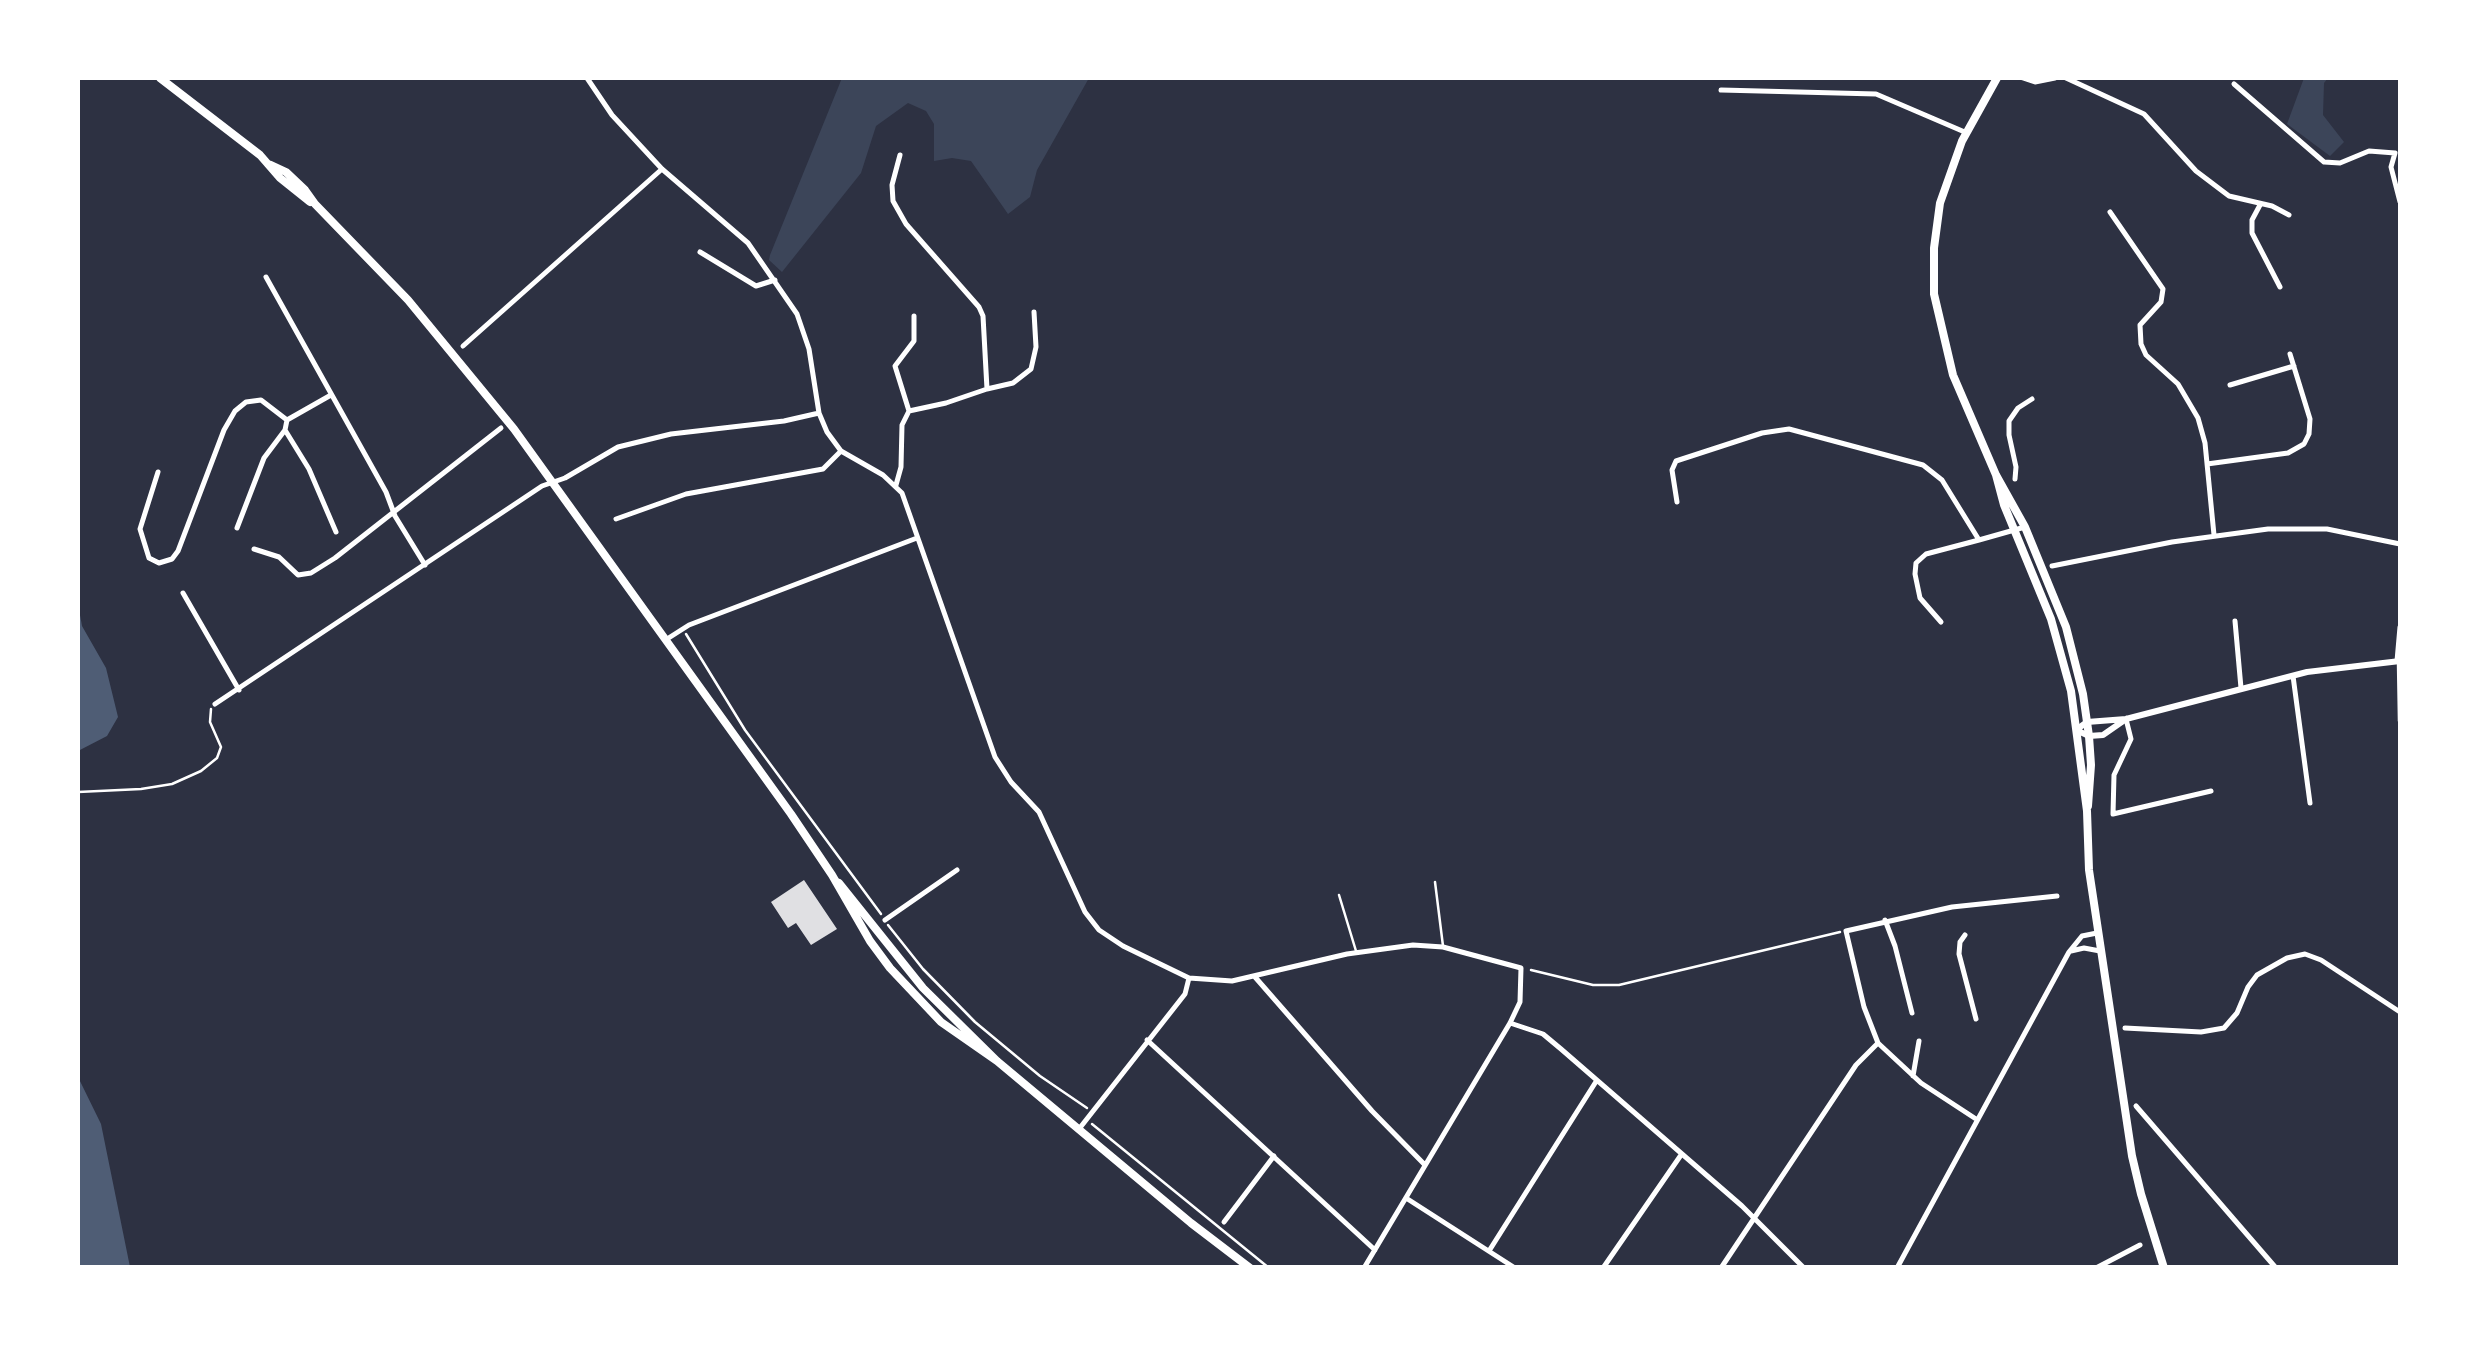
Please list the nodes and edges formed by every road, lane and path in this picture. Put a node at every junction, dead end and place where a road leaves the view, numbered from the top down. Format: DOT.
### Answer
graph roads {
  1 [pos="160,78"];
  2 [pos="587,78"];
  3 [pos="1997,78"];
  4 [pos="2023,78"];
  5 [pos="2054,78"];
  6 [pos="2066,78"];
  7 [pos="2234,84"];
  8 [pos="1721,90"];
  9 [pos="1967,133"];
  10 [pos="2398,151"];
  11 [pos="900,155"];
  12 [pos="662,168"];
  13 [pos="2400,202"];
  14 [pos="2260,204"];
  15 [pos="2110,212"];
  16 [pos="2290,215"];
  17 [pos="700,252"];
  18 [pos="266,277"];
  19 [pos="775,280"];
  20 [pos="2280,287"];
  21 [pos="1034,312"];
  22 [pos="914,316"];
  23 [pos="463,346"];
  24 [pos="2290,354"];
  25 [pos="2294,366"];
  26 [pos="2230,385"];
  27 [pos="987,388"];
  28 [pos="331,395"];
  29 [pos="2032,399"];
  30 [pos="909,411"];
  31 [pos="819,413"];
  32 [pos="287,420"];
  33 [pos="501,428"];
  34 [pos="285,430"];
  35 [pos="841,451"];
  36 [pos="2207,464"];
  37 [pos="158,472"];
  38 [pos="1996,475"];
  39 [pos="2014,479"];
  40 [pos="554,482"];
  41 [pos="896,485"];
  42 [pos="1677,502"];
  43 [pos="394,513"];
  44 [pos="616,519"];
  45 [pos="2026,527"];
  46 [pos="237,528"];
  47 [pos="2015,531"];
  48 [pos="336,532"];
  49 [pos="2214,535"];
  50 [pos="917,538"];
  51 [pos="1979,540"];
  52 [pos="2400,544"];
  53 [pos="254,549"];
  54 [pos="425,565"];
  55 [pos="2052,566"];
  56 [pos="183,593"];
  57 [pos="1940,622"];
  58 [pos="2235,622"];
  59 [pos="2400,627"];
  60 [pos="681,629"];
  61 [pos="667,639"];
  62 [pos="2399,661"];
  63 [pos="2293,676"];
  64 [pos="2242,688"];
  65 [pos="239,690"];
  66 [pos="215,704"];
  67 [pos="2126,720"];
  68 [pos="2399,721"];
  69 [pos="2087,722"];
  70 [pos="2076,730"];
  71 [pos="2088,736"];
  72 [pos="2211,791"];
  73 [pos="78,792"];
  74 [pos="2310,804"];
  75 [pos="2087,811"];
  76 [pos="957,870"];
  77 [pos="1435,882"];
  78 [pos="1339,895"];
  79 [pos="2057,896"];
  80 [pos="885,920"];
  81 [pos="1885,920"];
  82 [pos="1846,931"];
  83 [pos="2098,932"];
  84 [pos="1965,935"];
  85 [pos="1443,948"];
  86 [pos="2100,951"];
  87 [pos="1356,952"];
  88 [pos="2068,952"];
  89 [pos="1521,968"];
  90 [pos="1254,977"];
  91 [pos="1189,978"];
  92 [pos="2400,1012"];
  93 [pos="1912,1013"];
  94 [pos="1976,1019"];
  95 [pos="1510,1023"];
  96 [pos="2125,1028"];
  97 [pos="1147,1040"];
  98 [pos="1919,1042"];
  99 [pos="1878,1043"];
  100 [pos="1913,1076"];
  101 [pos="1597,1080"];
  102 [pos="2136,1106"];
  103 [pos="1091,1111"];
  104 [pos="1976,1119"];
  105 [pos="1078,1129"];
  106 [pos="1682,1154"];
  107 [pos="1274,1156"];
  108 [pos="1425,1165"];
  109 [pos="1406,1198"];
  110 [pos="1754,1218"];
  111 [pos="1224,1222"];
  112 [pos="2140,1246"];
  113 [pos="1375,1250"];
  114 [pos="1489,1251"];
  115 [pos="1250,1268"];
  116 [pos="1269,1268"];
  117 [pos="1364,1268"];
  118 [pos="1515,1268"];
  119 [pos="1603,1268"];
  120 [pos="1720,1268"];
  121 [pos="1804,1268"];
  122 [pos="1897,1268"];
  123 [pos="2096,1268"];
  124 [pos="2164,1268"];
  125 [pos="2276,1268"];
  1 -- 40 [label="main road"];
  2 -- 12 [label="street"];
  3 -- 9 [label="main road"];
  4 -- 5 [label="street"];
  6 -- 14 [label="street"];
  7 -- 10 [label="street"];
  8 -- 9 [label="street"];
  9 -- 38 [label="main road"];
  10 -- 13 [label="street"];
  11 -- 27 [label="street"];
  12 -- 19 [label="street"];
  12 -- 23 [label="street"];
  14 -- 16 [label="street"];
  14 -- 20 [label="street"];
  15 -- 36 [label="street"];
  17 -- 19 [label="street"];
  18 -- 28 [label="street"];
  19 -- 31 [label="street"];
  21 -- 27 [label="street"];
  22 -- 30 [label="street"];
  24 -- 25 [label="street"];
  25 -- 26 [label="street"];
  25 -- 36 [label="street"];
  27 -- 30 [label="street"];
  28 -- 32 [label="street"];
  28 -- 43 [label="street"];
  29 -- 39 [label="street"];
  30 -- 41 [label="street"];
  31 -- 35 [label="street"];
  31 -- 40 [label="street"];
  32 -- 34 [label="street"];
  32 -- 37 [label="street"];
  33 -- 43 [label="street"];
  34 -- 46 [label="street"];
  34 -- 48 [label="street"];
  35 -- 41 [label="street"];
  35 -- 44 [label="street"];
  36 -- 49 [label="street"];
  38 -- 45 [label="main road"];
  38 -- 47 [label="main road"];
  40 -- 54 [label="street"];
  40 -- 61 [label="main road"];
  41 -- 50 [label="street"];
  42 -- 51 [label="street"];
  43 -- 53 [label="street"];
  43 -- 54 [label="street"];
  45 -- 47 [label="street"];
  45 -- 69 [label="main road"];
  47 -- 51 [label="street"];
  47 -- 70 [label="main road"];
  49 -- 52 [label="street"];
  49 -- 55 [label="street"];
  50 -- 60 [label="street"];
  50 -- 91 [label="street"];
  51 -- 57 [label="street"];
  54 -- 65 [label="street"];
  56 -- 65 [label="street"];
  58 -- 64 [label="street"];
  59 -- 62 [label="street"];
  60 -- 61 [label="street"];
  60 -- 80 [label="path"];
  61 -- 105 [label="main road"];
  62 -- 63 [label="street"];
  62 -- 68 [label="lane"];
  63 -- 64 [label="street"];
  63 -- 74 [label="street"];
  64 -- 67 [label="street"];
  65 -- 66 [label="street"];
  66 -- 73 [label="path"];
  67 -- 69 [label="street"];
  67 -- 71 [label="street"];
  67 -- 72 [label="street"];
  69 -- 70 [label="street"];
  69 -- 71 [label="main road"];
  70 -- 71 [label="street"];
  70 -- 75 [label="main road"];
  71 -- 75 [label="main road"];
  75 -- 83 [label="main road"];
  76 -- 80 [label="street"];
  77 -- 85 [label="lane"];
  78 -- 87 [label="lane"];
  79 -- 81 [label="street"];
  80 -- 103 [label="path"];
  81 -- 82 [label="street"];
  81 -- 93 [label="street"];
  82 -- 89 [label="path"];
  82 -- 99 [label="street"];
  83 -- 86 [label="main road"];
  83 -- 88 [label="street"];
  84 -- 94 [label="street"];
  85 -- 87 [label="street"];
  85 -- 89 [label="street"];
  86 -- 88 [label="street"];
  86 -- 124 [label="main road"];
  87 -- 90 [label="street"];
  88 -- 104 [label="street"];
  89 -- 95 [label="street"];
  90 -- 91 [label="street"];
  90 -- 108 [label="street"];
  91 -- 97 [label="street"];
  92 -- 96 [label="street"];
  95 -- 101 [label="street"];
  95 -- 108 [label="street"];
  97 -- 103 [label="street"];
  97 -- 107 [label="street"];
  98 -- 100 [label="street"];
  99 -- 100 [label="street"];
  99 -- 110 [label="street"];
  100 -- 104 [label="street"];
  101 -- 106 [label="street"];
  101 -- 114 [label="street"];
  102 -- 125 [label="street"];
  103 -- 105 [label="street"];
  103 -- 116 [label="path"];
  104 -- 122 [label="street"];
  105 -- 115 [label="main road"];
  106 -- 110 [label="street"];
  106 -- 119 [label="street"];
  107 -- 111 [label="street"];
  107 -- 113 [label="street"];
  108 -- 109 [label="street"];
  109 -- 113 [label="street"];
  109 -- 114 [label="street"];
  110 -- 120 [label="street"];
  110 -- 121 [label="street"];
  112 -- 123 [label="street"];
  113 -- 117 [label="street"];
  114 -- 118 [label="street"];
}
